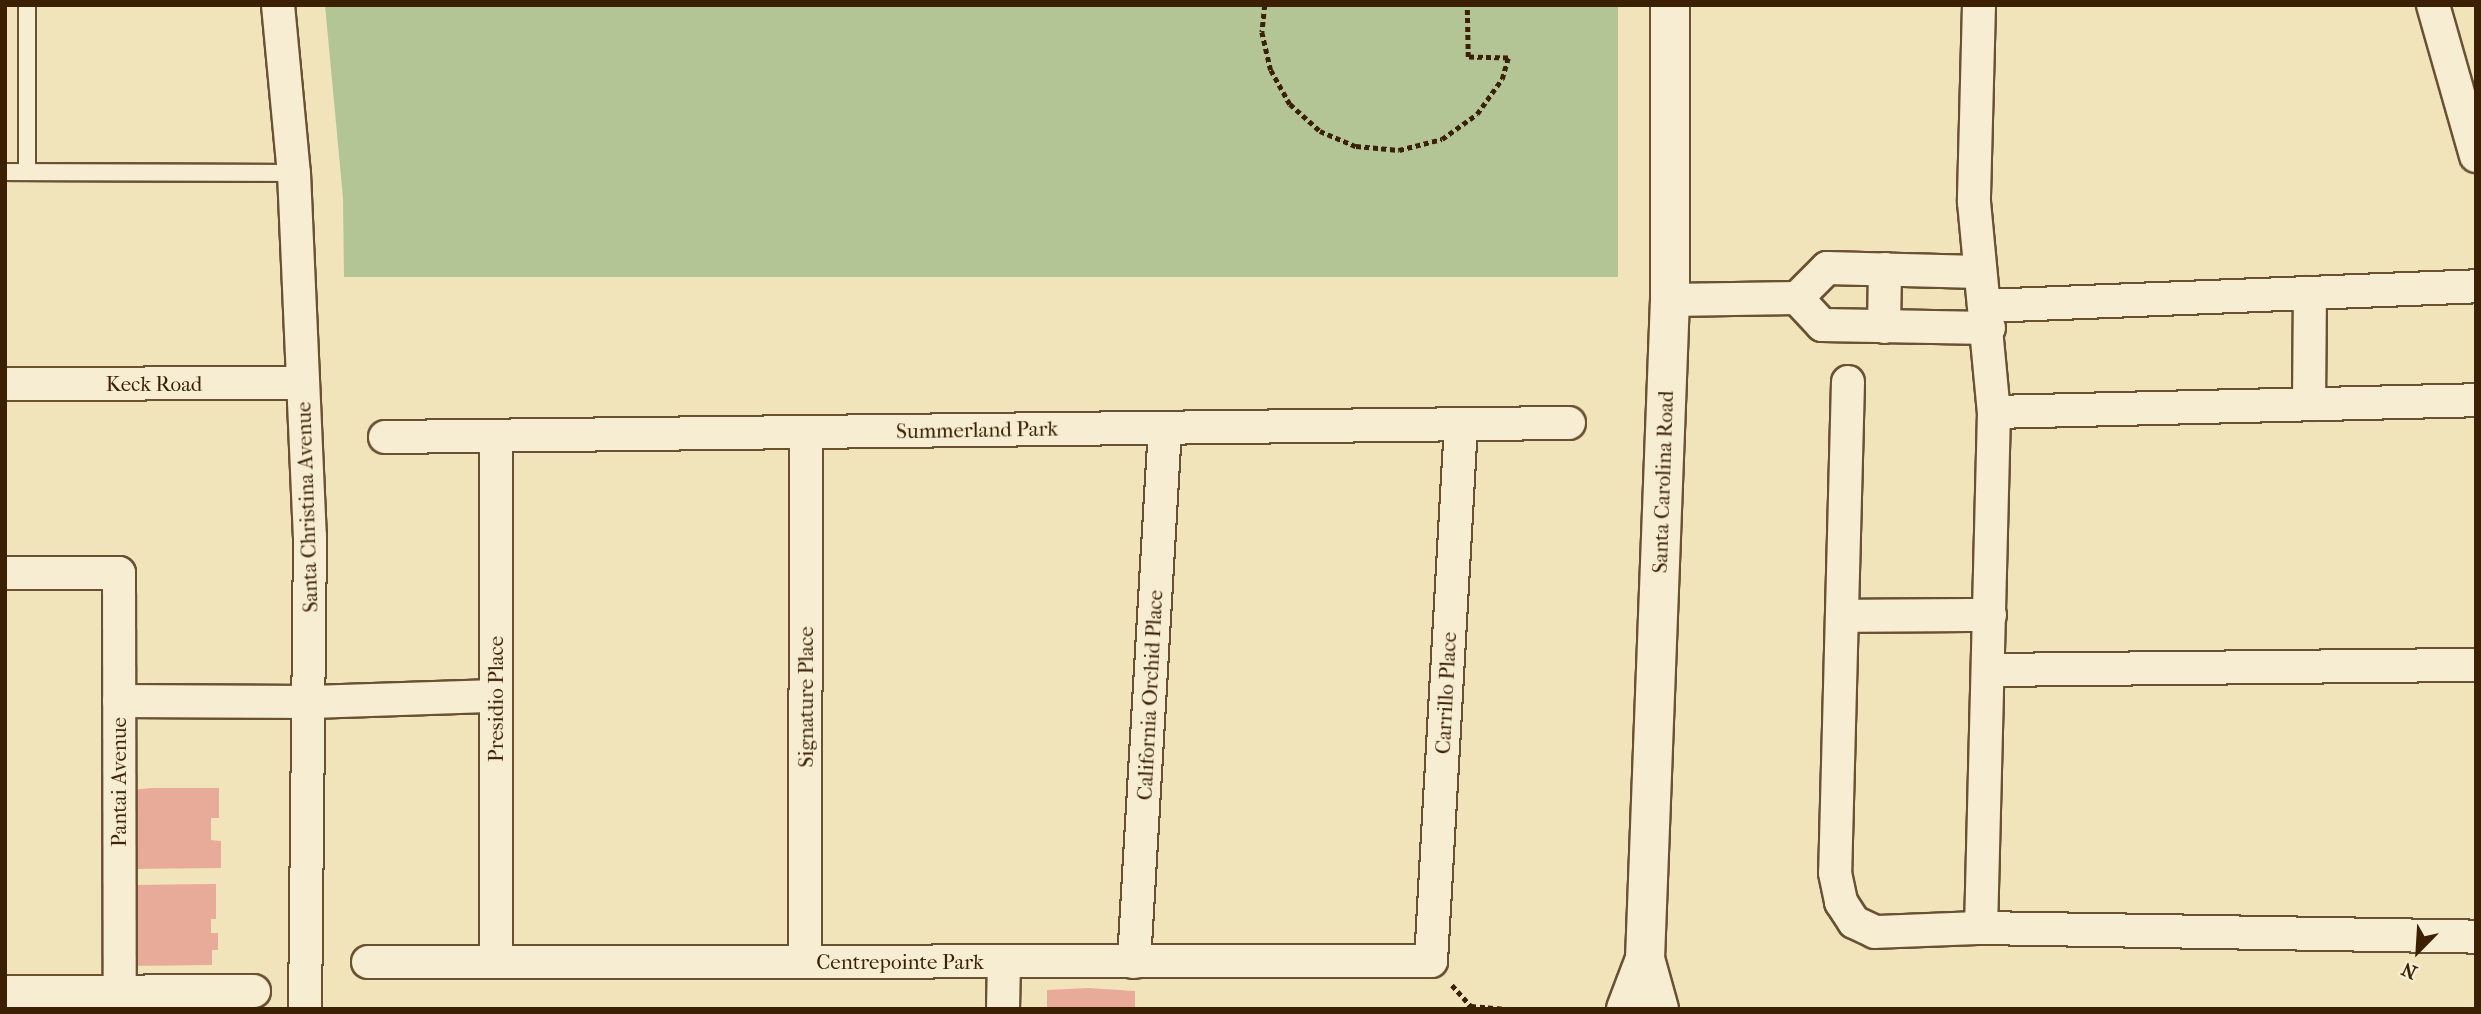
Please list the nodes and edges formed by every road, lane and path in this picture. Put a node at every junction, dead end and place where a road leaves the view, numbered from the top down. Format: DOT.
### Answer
graph roads {
  1 [pos="27,5"];
  2 [pos="278,5"];
  3 [pos="1265,5"];
  4 [pos="1468,5"];
  5 [pos="1670,5"];
  6 [pos="1979,5"];
  7 [pos="2432,5"];
  8 [pos="2476,156"];
  9 [pos="5,172"];
  10 [pos="27,172"];
  11 [pos="293,173"];
  12 [pos="1885,269"];
  13 [pos="1979,272"];
  14 [pos="2476,286"];
  15 [pos="2310,293"];
  16 [pos="1797,298"];
  17 [pos="1670,300"];
  18 [pos="1987,317"];
  19 [pos="1884,327"];
  20 [pos="1848,382"];
  21 [pos="303,383"];
  22 [pos="5,384"];
  23 [pos="2476,400"];
  24 [pos="2309,404"];
  25 [pos="1994,412"];
  26 [pos="1569,423"];
  27 [pos="1461,425"];
  28 [pos="1165,428"];
  29 [pos="806,433"];
  30 [pos="496,436"];
  31 [pos="385,437"];
  32 [pos="5,573"];
  33 [pos="1990,615"];
  34 [pos="1842,616"];
  35 [pos="2476,666"];
  36 [pos="1988,670"];
  37 [pos="496,696"];
  38 [pos="119,701"];
  39 [pos="311,702"];
  40 [pos="1981,928"];
  41 [pos="2476,937"];
  42 [pos="1645,959"];
  43 [pos="805,961"];
  44 [pos="1431,961"];
  45 [pos="368,962"];
  46 [pos="496,962"];
  47 [pos="1004,962"];
  48 [pos="1134,962"];
  49 [pos="254,991"];
  50 [pos="5,992"];
  51 [pos="120,992"];
  52 [pos="1471,1006"];
  53 [pos="305,1009"];
  54 [pos="1003,1009"];
  55 [pos="1509,1009"];
  56 [pos="1626,1009"];
  57 [pos="1659,1009"];
  1 -- 10 [label="lane"];
  2 -- 11 [label="street, Santa Christina Avenue"];
  3 -- 4 [label="path"];
  5 -- 17 [label="street, Santa Carolina Road"];
  6 -- 13 [label="street"];
  7 -- 8 [label="street"];
  9 -- 10 [label="lane"];
  10 -- 11 [label="lane"];
  11 -- 21 [label="street, Santa Christina Avenue"];
  12 -- 13 [label="street"];
  12 -- 16 [label="street"];
  12 -- 19 [label="street"];
  13 -- 18 [label="street"];
  14 -- 15 [label="street"];
  15 -- 18 [label="street"];
  15 -- 24 [label="street"];
  16 -- 17 [label="street"];
  16 -- 19 [label="street"];
  17 -- 42 [label="street, Santa Carolina Road"];
  18 -- 19 [label="street"];
  18 -- 25 [label="street"];
  20 -- 34 [label="street"];
  21 -- 22 [label="street, Keck Road"];
  21 -- 39 [label="street, Santa Christina Avenue"];
  23 -- 24 [label="street"];
  24 -- 25 [label="street"];
  25 -- 33 [label="street"];
  26 -- 27 [label="street, Summerland Park"];
  27 -- 28 [label="street, Summerland Park"];
  27 -- 44 [label="street, Carrillo Place"];
  28 -- 29 [label="street, Summerland Park"];
  28 -- 48 [label="street, California Orchid Place"];
  29 -- 30 [label="street, Summerland Park"];
  29 -- 43 [label="street, Signature Place"];
  30 -- 31 [label="street, Summerland Park"];
  30 -- 37 [label="street, Presidio Place"];
  32 -- 38 [label="street, Pantai Avenue"];
  33 -- 34 [label="street"];
  33 -- 36 [label="street"];
  34 -- 40 [label="street"];
  35 -- 36 [label="street"];
  36 -- 40 [label="street"];
  37 -- 39 [label="street"];
  37 -- 46 [label="street, Presidio Place"];
  38 -- 39 [label="street"];
  38 -- 51 [label="street, Pantai Avenue"];
  39 -- 53 [label="street, Santa Christina Avenue"];
  40 -- 41 [label="street"];
  42 -- 56 [label="street, Santa Carolina Road"];
  42 -- 57 [label="street, Santa Carolina Road"];
  43 -- 46 [label="street, Centrepointe Park"];
  43 -- 47 [label="street, Centrepointe Park"];
  44 -- 48 [label="street, Centrepointe Park"];
  45 -- 46 [label="street, Centrepointe Park"];
  47 -- 48 [label="street, Centrepointe Park"];
  47 -- 54 [label="street"];
  49 -- 51 [label="street"];
  50 -- 51 [label="street"];
  52 -- 55 [label="path"];
}
